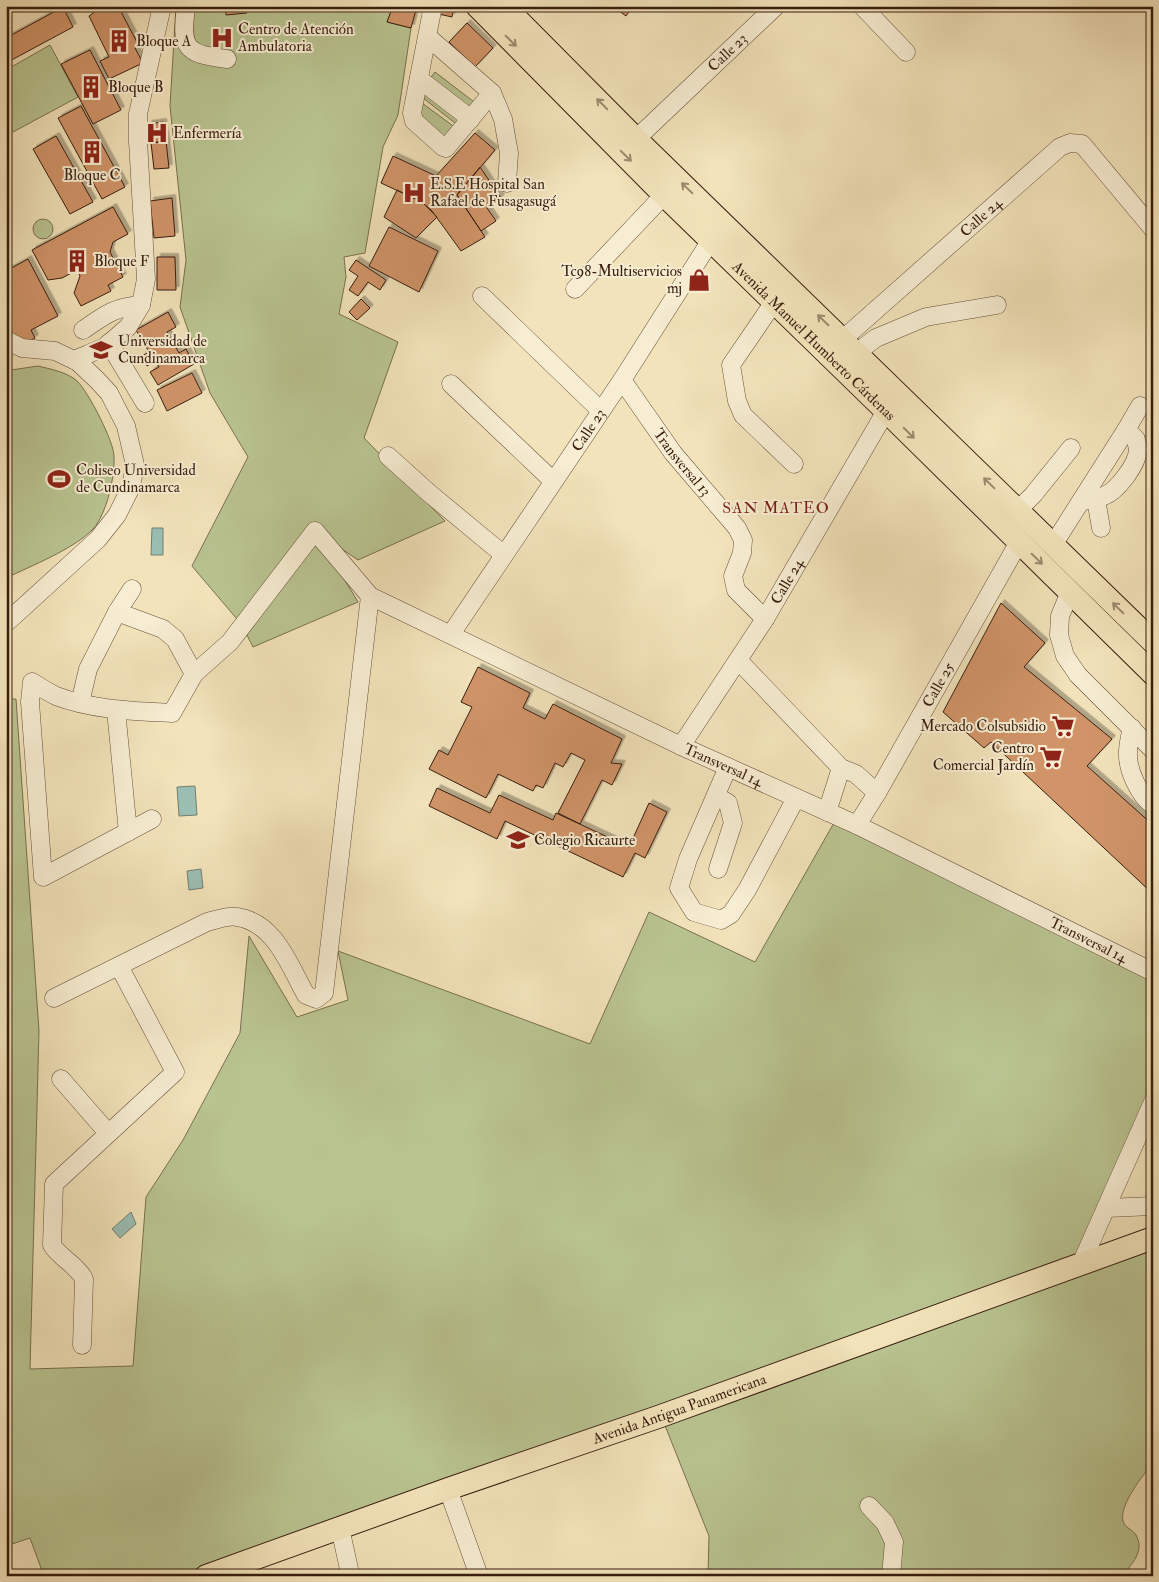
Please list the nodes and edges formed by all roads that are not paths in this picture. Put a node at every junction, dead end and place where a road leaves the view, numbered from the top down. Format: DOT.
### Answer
graph roads {
  1 [pos="162,6"];
  2 [pos="186,6"];
  3 [pos="434,6"];
  4 [pos="477,6"];
  5 [pos="504,6"];
  6 [pos="776,6"];
  7 [pos="862,6"];
  8 [pos="428,37"];
  9 [pos="906,52"];
  10 [pos="227,59"];
  11 [pos="419,79"];
  12 [pos="492,93"];
  13 [pos="471,119"];
  14 [pos="636,139"];
  15 [pos="507,183"];
  16 [pos="664,195"];
  17 [pos="1153,229"];
  18 [pos="716,231"];
  19 [pos="575,289"];
  20 [pos="482,296"];
  21 [pos="774,302"];
  22 [pos="141,305"];
  23 [pos="997,305"];
  24 [pos="84,330"];
  25 [pos="6,340"];
  26 [pos="107,345"];
  27 [pos="842,349"];
  28 [pos="74,360"];
  29 [pos="98,380"];
  30 [pos="622,380"];
  31 [pos="451,384"];
  32 [pos="145,403"];
  33 [pos="1140,406"];
  34 [pos="600,410"];
  35 [pos="886,411"];
  36 [pos="1126,430"];
  37 [pos="1071,448"];
  38 [pos="388,456"];
  39 [pos="794,464"];
  40 [pos="553,481"];
  41 [pos="1088,500"];
  42 [pos="1018,510"];
  43 [pos="1101,528"];
  44 [pos="1019,542"];
  45 [pos="1053,545"];
  46 [pos="504,555"];
  47 [pos="132,588"];
  48 [pos="1070,592"];
  49 [pos="370,596"];
  50 [pos="117,612"];
  51 [pos="765,619"];
  52 [pos="6,623"];
  53 [pos="451,634"];
  54 [pos="1153,642"];
  55 [pos="738,660"];
  56 [pos="194,674"];
  57 [pos="1153,674"];
  58 [pos="80,703"];
  59 [pos="116,710"];
  60 [pos="1132,728"];
  61 [pos="681,746"];
  62 [pos="1153,750"];
  63 [pos="728,767"];
  64 [pos="841,768"];
  65 [pos="877,793"];
  66 [pos="716,796"];
  67 [pos="796,798"];
  68 [pos="1153,805"];
  69 [pos="827,812"];
  70 [pos="152,819"];
  71 [pos="857,826"];
  72 [pos="128,832"];
  73 [pos="718,869"];
  74 [pos="119,966"];
  75 [pos="1153,972"];
  76 [pos="54,998"];
  77 [pos="61,1078"];
  78 [pos="1153,1102"];
  79 [pos="108,1133"];
  80 [pos="1153,1206"];
  81 [pos="1107,1208"];
  82 [pos="1153,1238"];
  83 [pos="1081,1264"];
  84 [pos="82,1345"];
  85 [pos="448,1490"];
  86 [pos="869,1506"];
  87 [pos="340,1528"];
  88 [pos="206,1576"];
  89 [pos="347,1576"];
  90 [pos="479,1576"];
  91 [pos="891,1576"];
  1 -- 22 [label="street"];
  2 -- 10 [label="street"];
  3 -- 8 [label="street"];
  4 -- 16 [label="main road, Avenida Manuel Humberto Cárdenas, one-way"];
  14 -- 5 [label="main road, Avenida Manuel Humberto Cárdenas, one-way"];
  6 -- 14 [label="street, Calle 23"];
  7 -- 9 [label="street"];
  8 -- 11 [label="street"];
  8 -- 12 [label="street"];
  11 -- 13 [label="street"];
  11 -- 13 [label="street"];
  12 -- 13 [label="street"];
  12 -- 15 [label="street"];
  18 -- 14 [label="main road, Avenida Manuel Humberto Cárdenas, one-way"];
  16 -- 18 [label="main road, Avenida Manuel Humberto Cárdenas"];
  16 -- 19 [label="street"];
  17 -- 27 [label="street, Calle 24"];
  18 -- 21 [label="main road, Avenida Manuel Humberto Cárdenas"];
  27 -- 18 [label="main road, Avenida Manuel Humberto Cárdenas, one-way"];
  18 -- 30 [label="street, Calle 23"];
  20 -- 34 [label="street"];
  21 -- 27 [label="main road, Avenida Manuel Humberto Cárdenas"];
  21 -- 39 [label="street"];
  22 -- 24 [label="street"];
  22 -- 26 [label="street"];
  23 -- 27 [label="street"];
  25 -- 28 [label="street"];
  26 -- 28 [label="street"];
  26 -- 29 [label="street"];
  26 -- 32 [label="street"];
  27 -- 35 [label="main road, Avenida Manuel Humberto Cárdenas"];
  42 -- 27 [label="main road, Avenida Manuel Humberto Cárdenas, one-way"];
  28 -- 29 [label="street"];
  29 -- 52 [label="street"];
  30 -- 34 [label="street, Calle 23"];
  30 -- 51 [label="street, Transversal 13"];
  31 -- 40 [label="street"];
  33 -- 36 [label="street"];
  34 -- 40 [label="street, Calle 23"];
  35 -- 44 [label="main road, Avenida Manuel Humberto Cárdenas, one-way"];
  35 -- 51 [label="street, Calle 24"];
  36 -- 41 [label="street"];
  36 -- 41 [label="street"];
  37 -- 42 [label="street"];
  38 -- 46 [label="street"];
  40 -- 46 [label="street, Calle 23"];
  41 -- 43 [label="street"];
  41 -- 45 [label="street"];
  42 -- 45 [label="main road, Avenida Manuel Humberto Cárdenas"];
  44 -- 48 [label="main road, Avenida Manuel Humberto Cárdenas, one-way"];
  44 -- 65 [label="street, Calle 25"];
  54 -- 45 [label="main road, Avenida Manuel Humberto Cárdenas, one-way"];
  46 -- 53 [label="street, Calle 23"];
  47 -- 50 [label="street"];
  48 -- 57 [label="main road, Avenida Manuel Humberto Cárdenas"];
  48 -- 60 [label="street"];
  49 -- 53 [label="street, Transversal 14"];
  49 -- 56 [label="street, Transversal 14"];
  49 -- 74 [label="street"];
  50 -- 56 [label="street"];
  50 -- 58 [label="street"];
  51 -- 55 [label="street, Calle 24"];
  53 -- 61 [label="street, Transversal 14"];
  55 -- 61 [label="street, Calle 24"];
  55 -- 64 [label="street"];
  56 -- 59 [label="street"];
  58 -- 59 [label="street"];
  58 -- 72 [label="street"];
  59 -- 72 [label="street"];
  60 -- 62 [label="street"];
  60 -- 68 [label="street"];
  61 -- 63 [label="street, Transversal 14"];
  63 -- 66 [label="street"];
  63 -- 67 [label="street, Transversal 14"];
  64 -- 65 [label="street"];
  64 -- 69 [label="street"];
  65 -- 71 [label="street, Calle 25"];
  66 -- 67 [label="street"];
  66 -- 73 [label="street"];
  67 -- 69 [label="street, Transversal 14"];
  69 -- 71 [label="street, Transversal 14"];
  70 -- 72 [label="street"];
  71 -- 75 [label="street, Transversal 14"];
  74 -- 76 [label="street"];
  74 -- 79 [label="street"];
  77 -- 79 [label="street"];
  78 -- 81 [label="street"];
  79 -- 84 [label="street"];
  80 -- 81 [label="street"];
  81 -- 83 [label="street"];
  82 -- 83 [label="main road, Avenida Antigua Panamericana"];
  83 -- 85 [label="main road, Avenida Antigua Panamericana"];
  85 -- 87 [label="main road, Avenida Antigua Panamericana"];
  85 -- 90 [label="street"];
  86 -- 91 [label="street"];
  87 -- 88 [label="main road, Avenida Antigua Panamericana"];
  87 -- 89 [label="street"];
}
